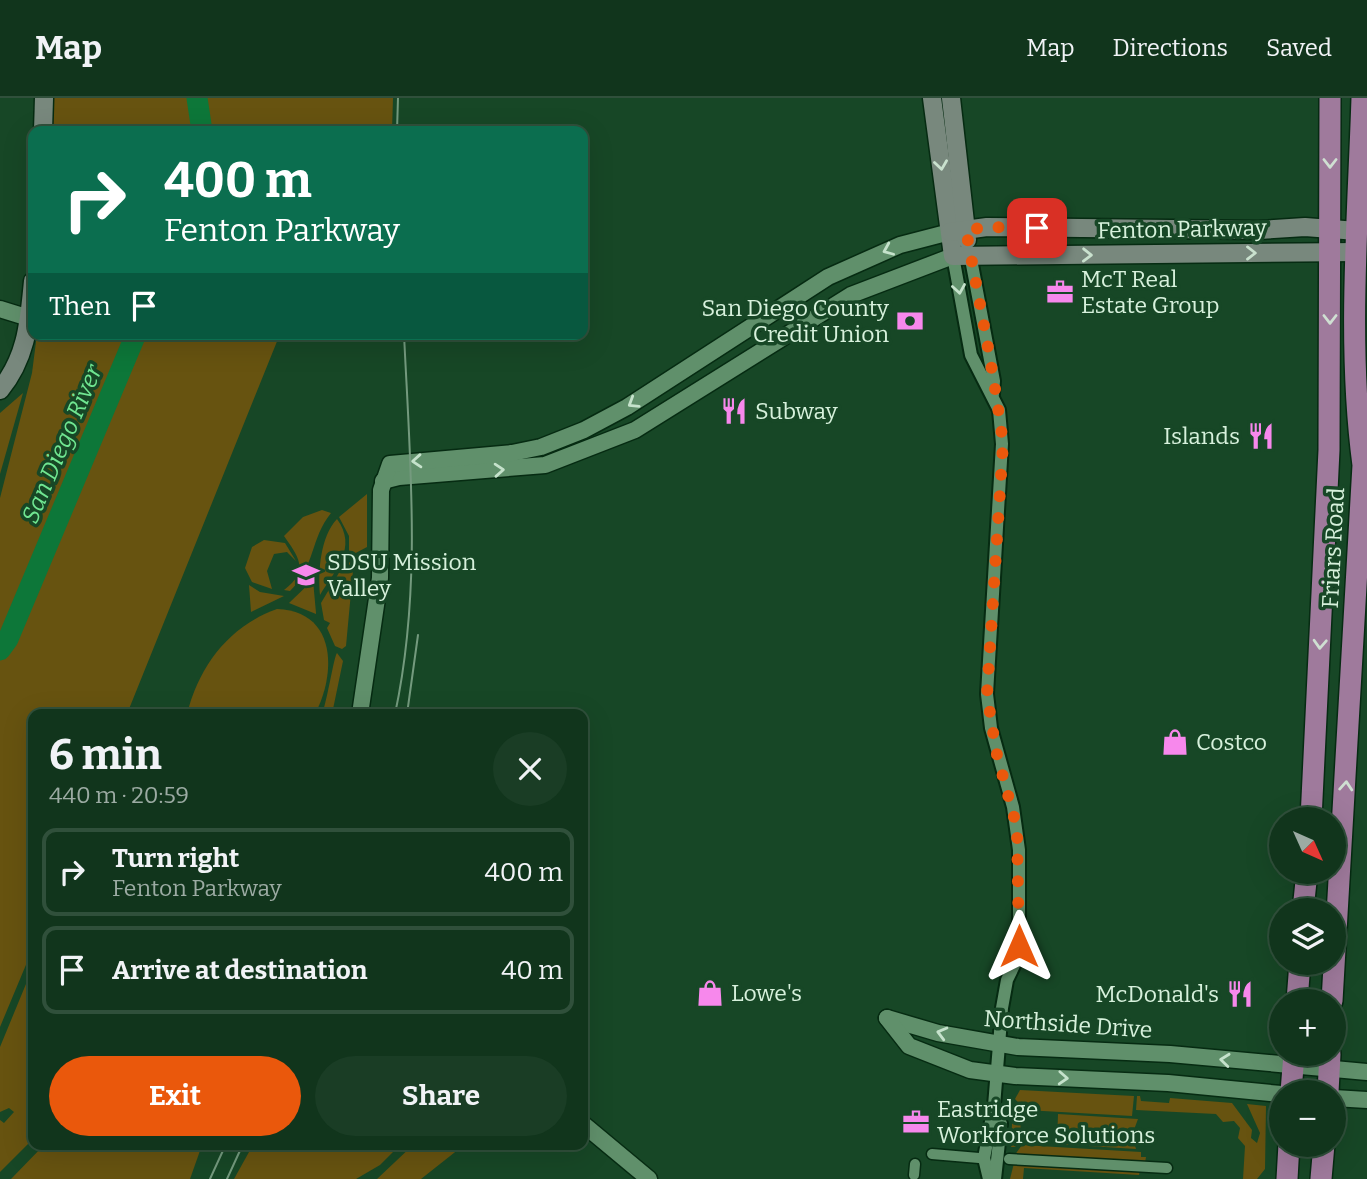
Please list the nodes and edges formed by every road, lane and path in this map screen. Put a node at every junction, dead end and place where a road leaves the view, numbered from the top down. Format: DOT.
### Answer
graph roads {
  1 [pos="44,98"];
  2 [pos="932,98"];
  3 [pos="951,98"];
  4 [pos="1330,98"];
  5 [pos="1362,98"];
  6 [pos="43,126"];
  7 [pos="1330,229"];
  8 [pos="958,231"];
  9 [pos="1362,231"];
  10 [pos="1331,250"];
  11 [pos="1362,253"];
  12 [pos="962,255"];
  13 [pos="0,309"];
  14 [pos="28,318"];
  15 [pos="28,322"];
  16 [pos="0,390"];
  17 [pos="993,394"];
  18 [pos="477,456"];
  19 [pos="452,473"];
  20 [pos="383,481"];
  21 [pos="360,709"];
  22 [pos="1312,807"];
  23 [pos="1333,989"];
  24 [pos="998,1045"];
  25 [pos="1269,1059"];
  26 [pos="1345,1066"];
  27 [pos="1367,1072"];
  28 [pos="995,1074"];
  29 [pos="1269,1093"];
  30 [pos="1346,1099"];
  31 [pos="1367,1100"];
  32 [pos="994,1105"];
  33 [pos="588,1128"];
  34 [pos="932,1154"];
  35 [pos="979,1157"];
  36 [pos="1288,1157"];
  37 [pos="1323,1157"];
  38 [pos="1009,1159"];
  39 [pos="915,1164"];
  40 [pos="1167,1168"];
  41 [pos="914,1175"];
  42 [pos="649,1179"];
  43 [pos="989,1179"];
  44 [pos="995,1179"];
  45 [pos="1287,1179"];
  46 [pos="1321,1179"];
  1 -- 6 [label="main road"];
  2 -- 8 [label="main road, one-way"];
  3 -- 8 [label="main road"];
  4 -- 7 [label="highway, Friars Road, one-way"];
  5 -- 9 [label="highway, Friars Road"];
  7 -- 8 [label="main road, Fenton Parkway"];
  7 -- 9 [label="main road, Fenton Parkway"];
  7 -- 10 [label="highway, Friars Road"];
  8 -- 12 [label="main road"];
  8 -- 18 [label="street, Fenton Parkway, one-way"];
  9 -- 11 [label="highway, Friars Road"];
  10 -- 11 [label="main road, Fenton Parkway"];
  12 -- 10 [label="main road, Fenton Parkway, one-way"];
  10 -- 22 [label="highway, Friars Road, one-way"];
  23 -- 11 [label="highway, Friars Road, one-way"];
  12 -- 17 [label="street"];
  12 -- 17 [label="street, one-way"];
  19 -- 12 [label="street, Fenton Parkway, one-way"];
  13 -- 14 [label="street"];
  15 -- 16 [label="main road"];
  17 -- 24 [label="street"];
  18 -- 19 [label="street"];
  18 -- 20 [label="street, Fenton Parkway, one-way"];
  19 -- 20 [label="street, Fenton Parkway"];
  20 -- 21 [label="street"];
  25 -- 24 [label="street, Northside Drive, one-way"];
  24 -- 28 [label="street"];
  24 -- 28 [label="street, Northside Drive, one-way"];
  26 -- 27 [label="street, Northside Drive"];
  28 -- 29 [label="street, Northside Drive, one-way"];
  28 -- 32 [label="street"];
  30 -- 31 [label="street"];
  32 -- 43 [label="street"];
  32 -- 44 [label="street"];
  33 -- 42 [label="street"];
  34 -- 35 [label="street"];
  36 -- 45 [label="highway"];
  37 -- 46 [label="highway"];
  38 -- 40 [label="street"];
  39 -- 41 [label="street"];
}
